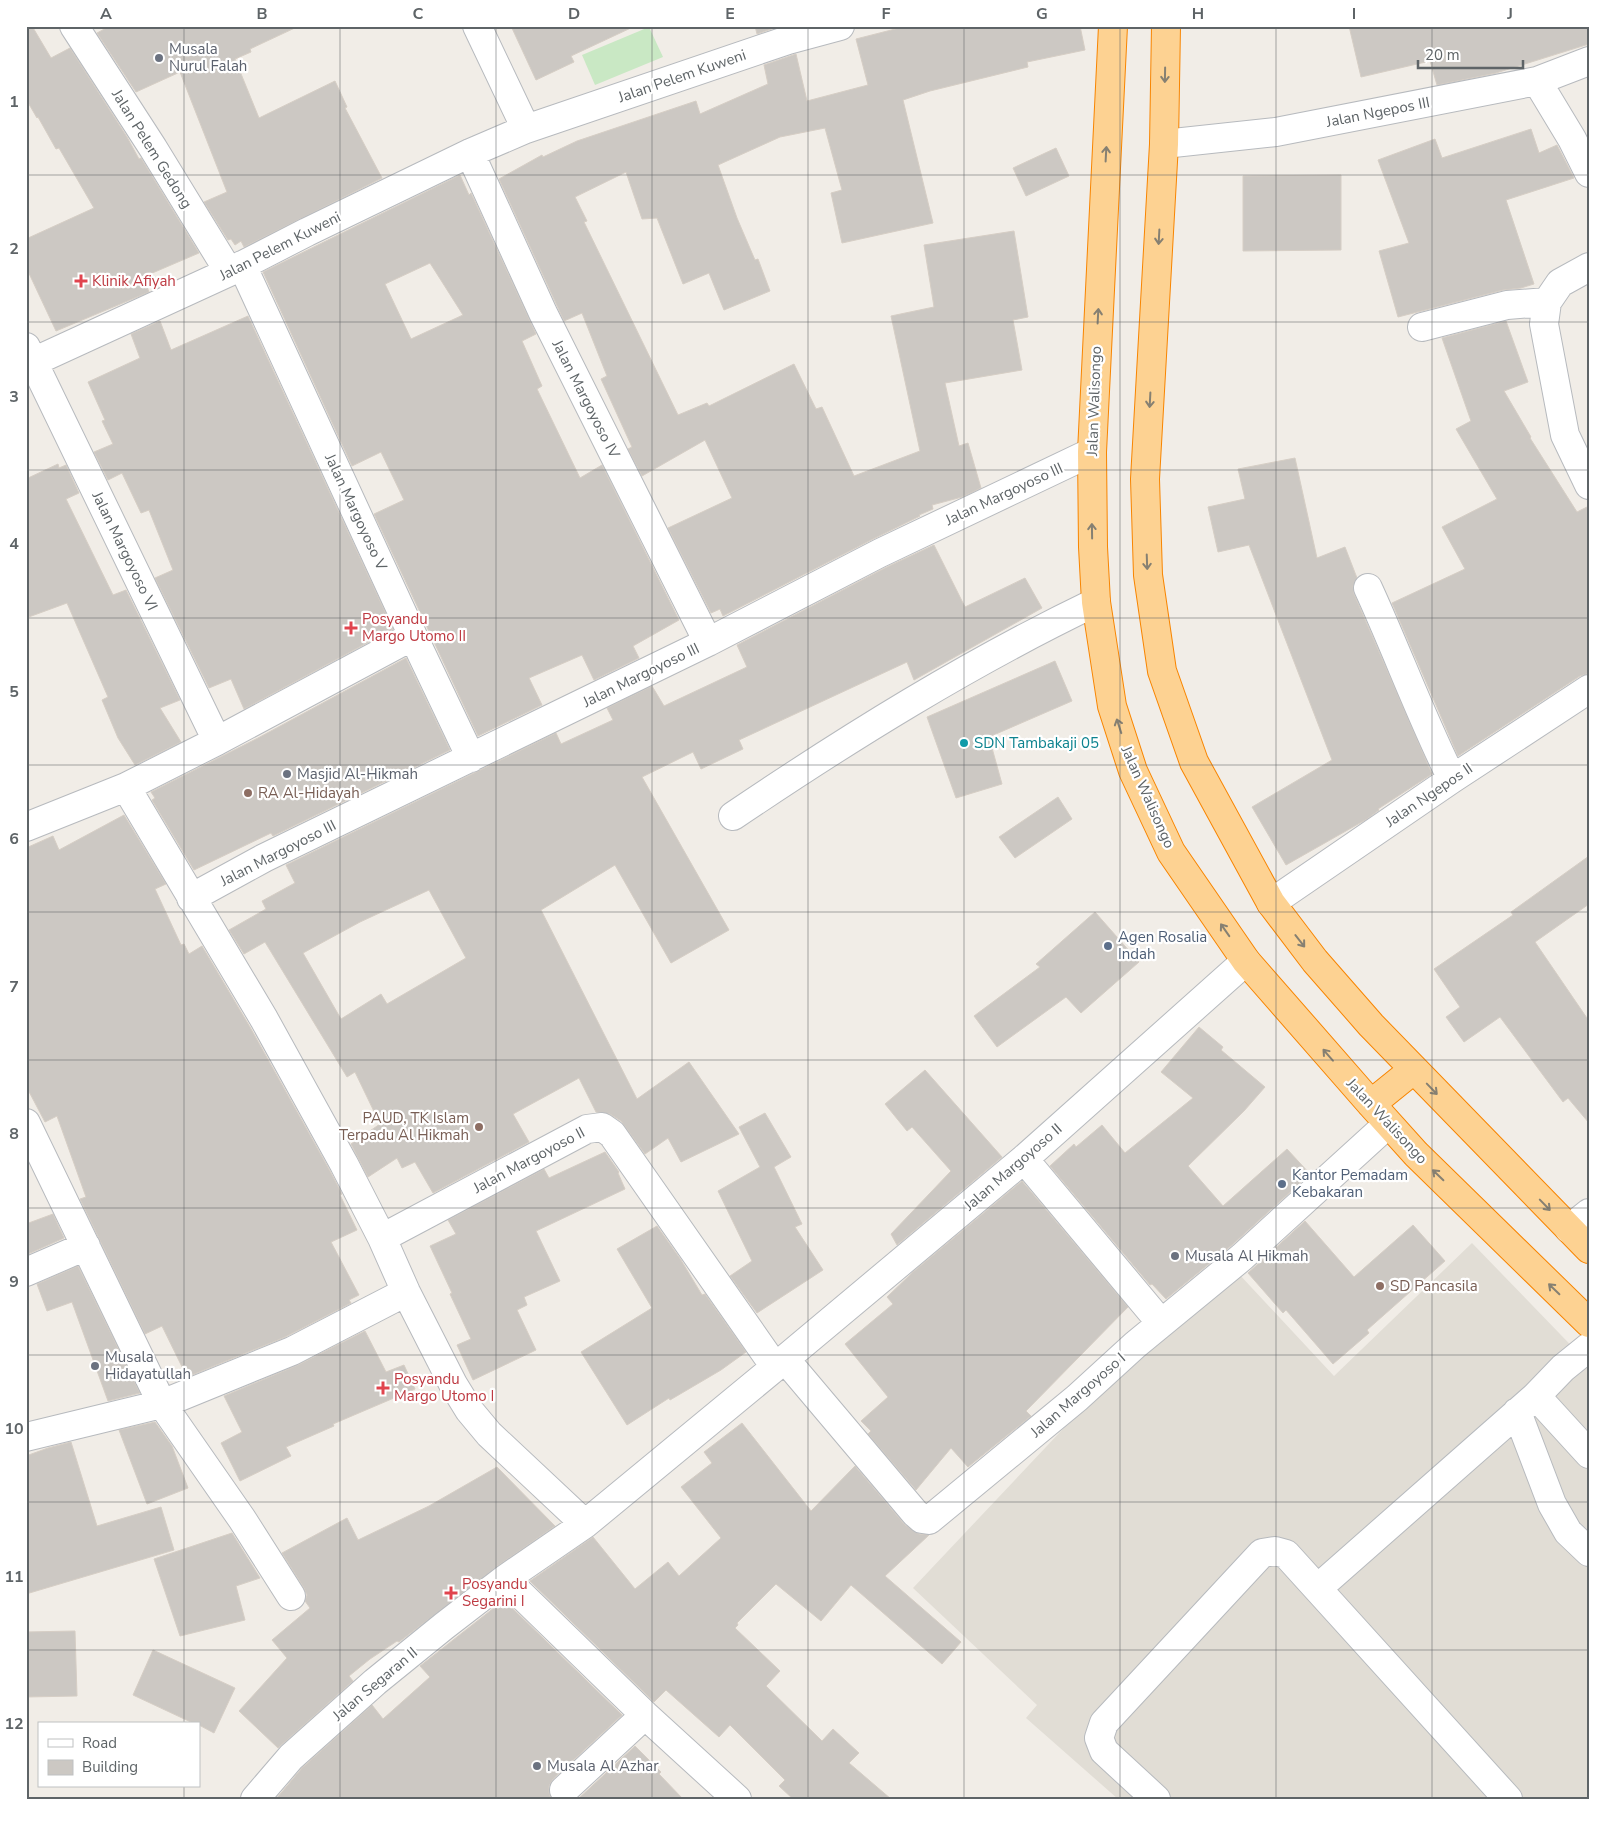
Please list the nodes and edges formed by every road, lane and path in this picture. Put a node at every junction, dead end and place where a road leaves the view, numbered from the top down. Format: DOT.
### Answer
graph roads {
  1 [pos="74,26"];
  2 [pos="477,26"];
  3 [pos="840,26"];
  4 [pos="1113,26"];
  5 [pos="1166,26"];
  6 [pos="1589,61"];
  7 [pos="1536,81"];
  8 [pos="526,130"];
  9 [pos="1164,144"];
  10 [pos="470,153"];
  11 [pos="1589,173"];
  12 [pos="1589,267"];
  13 [pos="236,269"];
  14 [pos="1547,302"];
  15 [pos="1422,327"];
  16 [pos="29,356"];
  17 [pos="1092,452"];
  18 [pos="1589,485"];
  19 [pos="1368,588"];
  20 [pos="1096,602"];
  21 [pos="413,636"];
  22 [pos="708,642"];
  23 [pos="1589,689"];
  24 [pos="217,741"];
  25 [pos="471,758"];
  26 [pos="1452,779"];
  27 [pos="126,787"];
  28 [pos="734,816"];
  29 [pos="26,827"];
  30 [pos="191,898"];
  31 [pos="1271,903"];
  32 [pos="1246,962"];
  33 [pos="1413,1070"];
  34 [pos="1379,1114"];
  35 [pos="26,1123"];
  36 [pos="1024,1159"];
  37 [pos="1579,1221"];
  38 [pos="382,1238"];
  39 [pos="86,1246"];
  40 [pos="1589,1250"];
  41 [pos="26,1272"];
  42 [pos="406,1292"];
  43 [pos="1161,1323"];
  44 [pos="1589,1323"];
  45 [pos="1589,1347"];
  46 [pos="780,1363"];
  47 [pos="162,1404"];
  48 [pos="1527,1404"];
  49 [pos="26,1437"];
  50 [pos="1589,1454"];
  51 [pos="585,1524"];
  52 [pos="1589,1552"];
  53 [pos="505,1579"];
  54 [pos="1318,1588"];
  55 [pos="291,1596"];
  56 [pos="645,1715"];
  57 [pos="564,1790"];
  58 [pos="255,1799"];
  59 [pos="737,1799"];
  60 [pos="1156,1799"];
  61 [pos="1508,1799"];
  1 -- 13 [label="street, Jalan Pelem Gedong"];
  2 -- 8 [label="street"];
  3 -- 8 [label="street, Jalan Pelem Kuweni"];
  17 -- 4 [label="highway, Jalan Walisongo, one-way"];
  5 -- 9 [label="highway, one-way"];
  6 -- 7 [label="street, Jalan Ngepos III"];
  7 -- 9 [label="street, Jalan Ngepos III"];
  7 -- 11 [label="street"];
  8 -- 10 [label="street, Jalan Pelem Kuweni"];
  9 -- 31 [label="highway, one-way"];
  10 -- 13 [label="street, Jalan Pelem Kuweni"];
  10 -- 22 [label="street, Jalan Margoyoso IV"];
  12 -- 14 [label="street"];
  13 -- 16 [label="street, Jalan Pelem Kuweni"];
  13 -- 21 [label="street, Jalan Margoyoso V"];
  14 -- 15 [label="street"];
  14 -- 18 [label="street"];
  16 -- 24 [label="street, Jalan Margoyoso VI"];
  20 -- 17 [label="highway, Jalan Walisongo, one-way"];
  17 -- 22 [label="street, Jalan Margoyoso III"];
  19 -- 26 [label="street"];
  20 -- 28 [label="street"];
  32 -- 20 [label="highway, Jalan Walisongo, one-way"];
  21 -- 24 [label="street"];
  21 -- 25 [label="street, Jalan Margoyoso V"];
  22 -- 25 [label="street, Jalan Margoyoso III"];
  23 -- 26 [label="street, Jalan Ngepos II"];
  24 -- 27 [label="street"];
  25 -- 30 [label="street, Jalan Margoyoso III"];
  26 -- 31 [label="street, Jalan Ngepos II"];
  27 -- 29 [label="street"];
  27 -- 30 [label="street"];
  30 -- 38 [label="street"];
  31 -- 33 [label="highway, one-way"];
  34 -- 32 [label="highway, Jalan Walisongo, one-way"];
  32 -- 36 [label="street, Jalan Margoyoso II"];
  33 -- 34 [label="highway"];
  33 -- 37 [label="highway, one-way"];
  34 -- 43 [label="street, Jalan Margoyoso I"];
  44 -- 34 [label="highway, Jalan Walisongo, one-way"];
  35 -- 39 [label="street"];
  36 -- 43 [label="street"];
  36 -- 46 [label="street, Jalan Margoyoso II"];
  37 -- 40 [label="highway"];
  38 -- 42 [label="street"];
  38 -- 46 [label="street, Jalan Margoyoso II"];
  39 -- 41 [label="street"];
  39 -- 47 [label="street"];
  42 -- 47 [label="street"];
  42 -- 51 [label="street"];
  43 -- 46 [label="street, Jalan Margoyoso I"];
  45 -- 48 [label="street"];
  46 -- 51 [label="street, Jalan Margoyoso II"];
  47 -- 49 [label="street"];
  47 -- 55 [label="street"];
  48 -- 50 [label="street"];
  48 -- 52 [label="street"];
  48 -- 54 [label="street"];
  51 -- 53 [label="street, Jalan Segaran II"];
  53 -- 56 [label="street"];
  53 -- 58 [label="street, Jalan Segaran II"];
  54 -- 60 [label="street"];
  54 -- 61 [label="street"];
  56 -- 57 [label="street"];
  56 -- 59 [label="street"];
}
